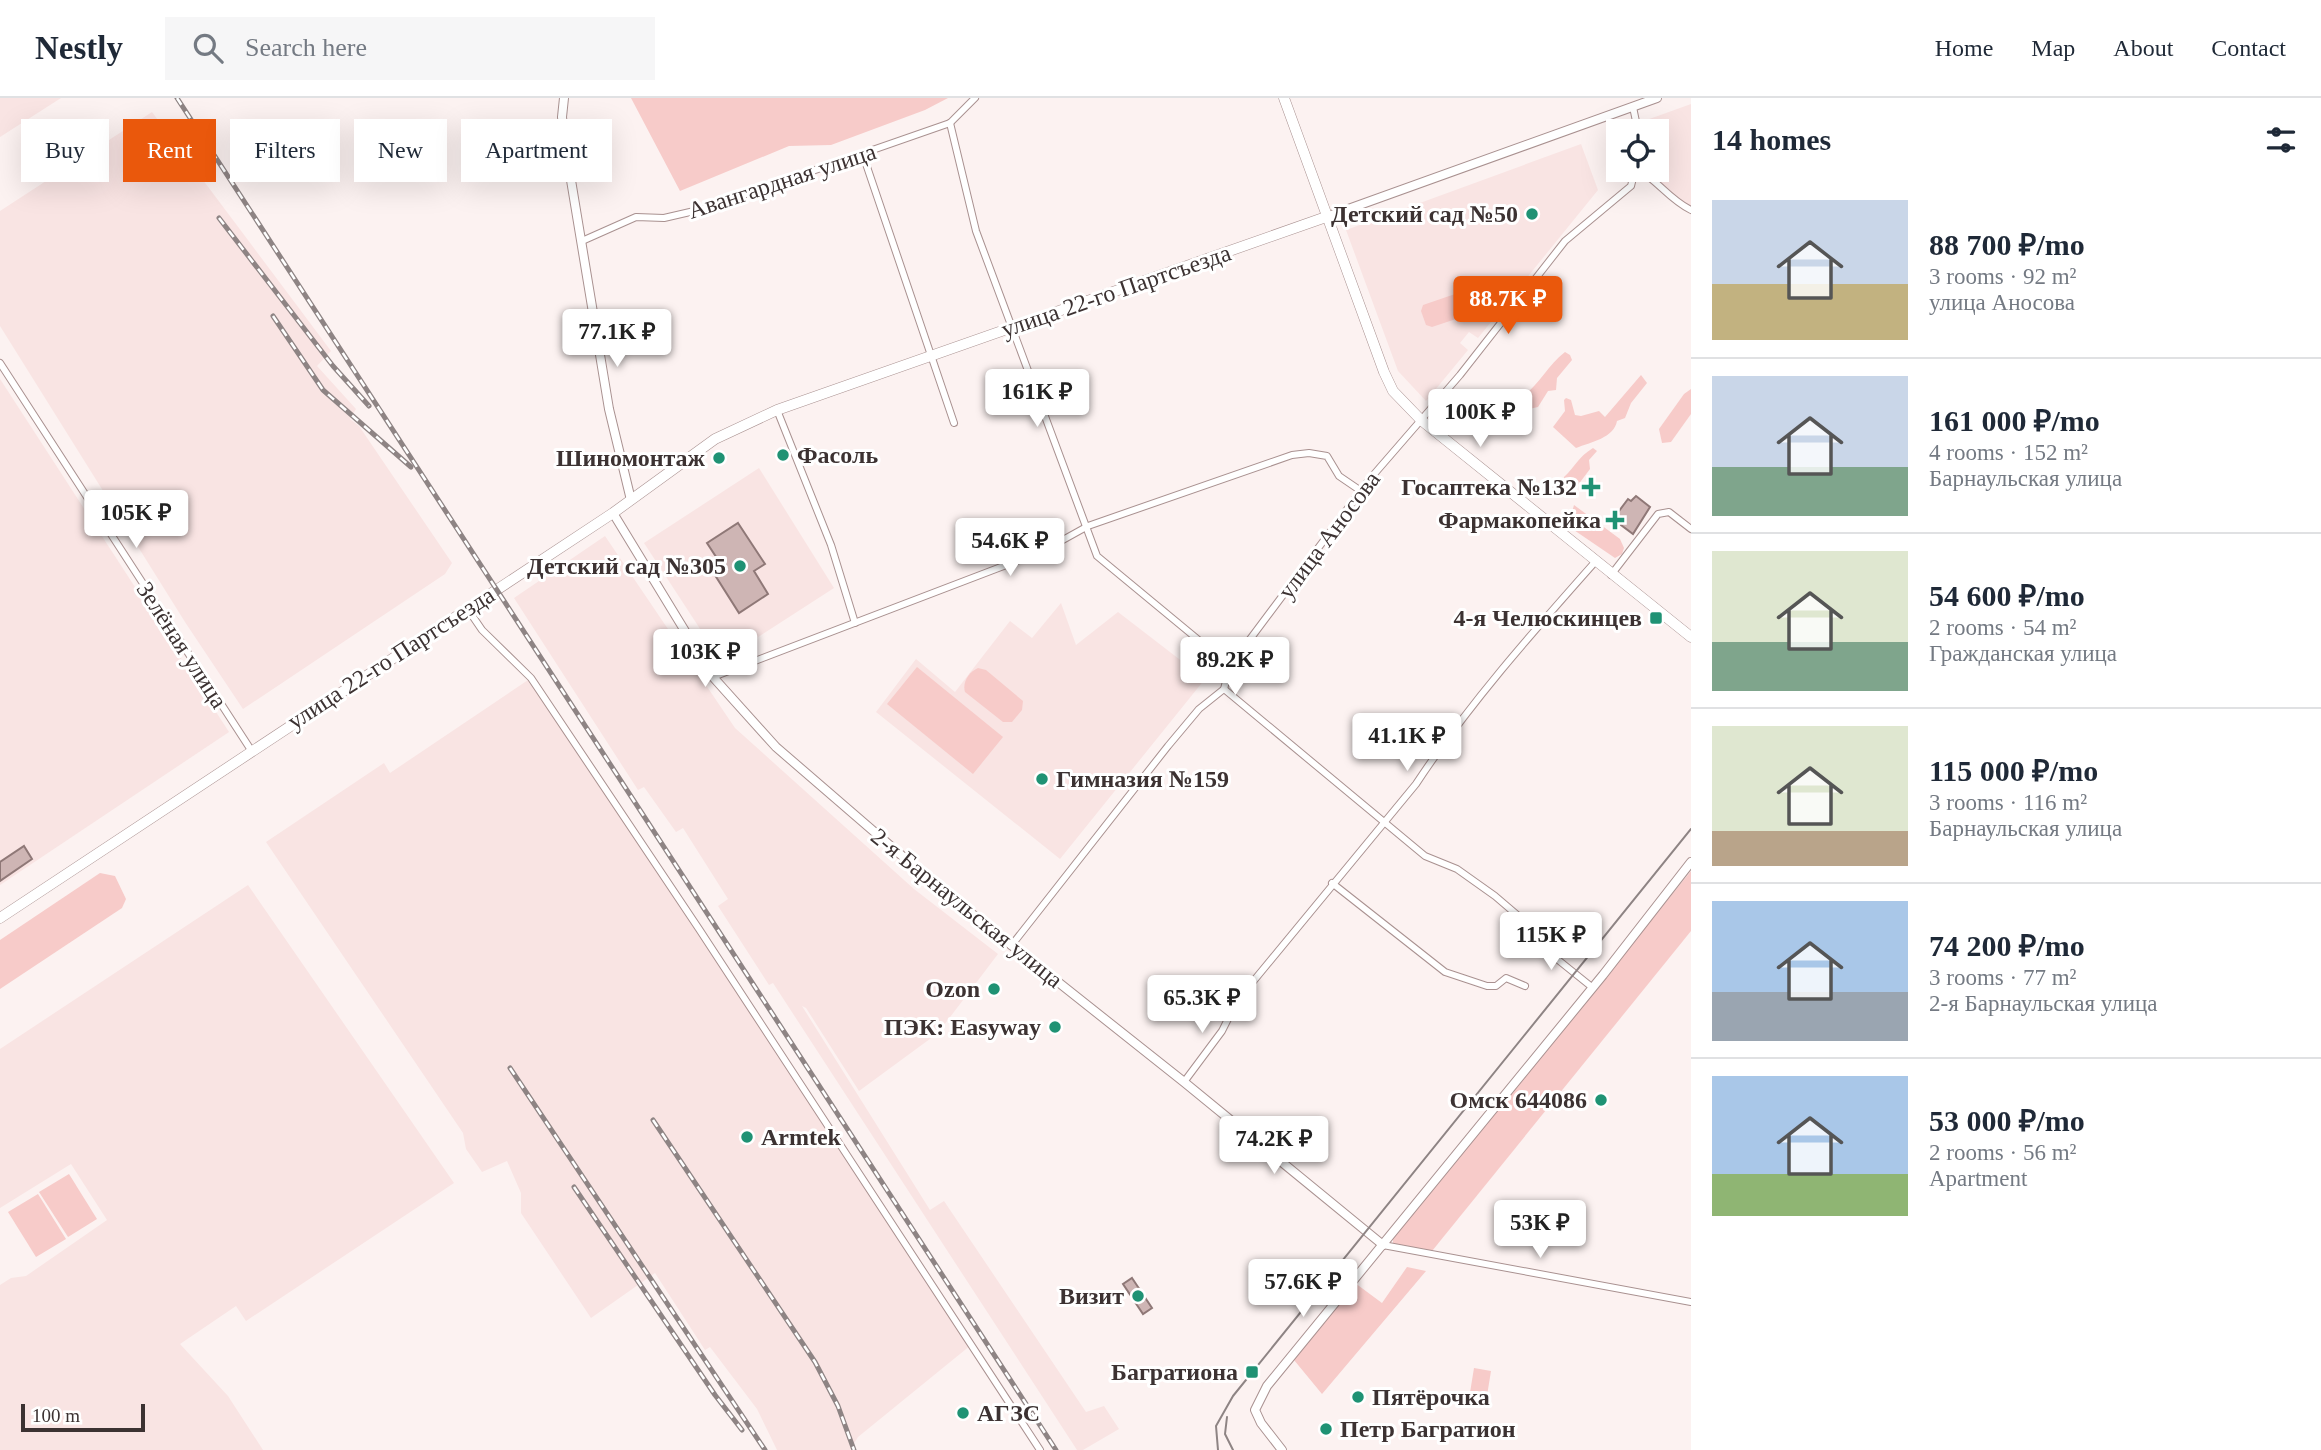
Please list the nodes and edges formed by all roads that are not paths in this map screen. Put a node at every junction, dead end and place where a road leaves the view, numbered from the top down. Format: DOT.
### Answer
graph roads {
  1 [pos="564,98"];
  2 [pos="975,98"];
  3 [pos="1284,98"];
  4 [pos="1657,98"];
  5 [pos="1636,103"];
  6 [pos="950,123"];
  7 [pos="863,155"];
  8 [pos="1632,182"];
  9 [pos="1654,182"];
  10 [pos="1691,210"];
  11 [pos="1326,217"];
  12 [pos="582,242"];
  13 [pos="1013,327"];
  14 [pos="932,355"];
  15 [pos="0,363"];
  16 [pos="777,410"];
  17 [pos="1421,421"];
  18 [pos="954,423"];
  19 [pos="1361,491"];
  20 [pos="631,500"];
  21 [pos="613,513"];
  22 [pos="1088,526"];
  23 [pos="1691,528"];
  24 [pos="1595,562"];
  25 [pos="1611,575"];
  26 [pos="467,608"];
  27 [pos="855,623"];
  28 [pos="1691,637"];
  29 [pos="1230,666"];
  30 [pos="713,677"];
  31 [pos="1224,689"];
  32 [pos="251,750"];
  33 [pos="1383,821"];
  34 [pos="1691,862"];
  35 [pos="1332,883"];
  36 [pos="0,918"];
  37 [pos="1011,946"];
  38 [pos="1525,986"];
  39 [pos="1593,988"];
  40 [pos="1184,1082"];
  41 [pos="1383,1245"];
  42 [pos="1691,1302"];
  43 [pos="1040,1450"];
  44 [pos="1282,1450"];
  1 -- 12 [label="street"];
  2 -- 6 [label="street, Авангардная улица"];
  3 -- 11 [label="main road"];
  4 -- 5 [label="street, улица 22-го Партсъезда"];
  5 -- 11 [label="street, улица 22-го Партсъезда"];
  6 -- 7 [label="street, Авангардная улица"];
  6 -- 13 [label="street"];
  7 -- 12 [label="street, Авангардная улица"];
  7 -- 14 [label="street"];
  8 -- 17 [label="street, улица Аносова"];
  9 -- 10 [label="street"];
  11 -- 13 [label="main road, улица 22-го Партсъезда"];
  11 -- 17 [label="main road"];
  12 -- 20 [label="street"];
  13 -- 14 [label="main road, улица 22-го Партсъезда"];
  13 -- 22 [label="street"];
  14 -- 16 [label="main road, улица 22-го Партсъезда"];
  14 -- 18 [label="street"];
  15 -- 32 [label="street, Зелёная улица"];
  16 -- 20 [label="main road, улица 22-го Партсъезда"];
  16 -- 27 [label="street"];
  17 -- 19 [label="street, улица Аносова"];
  17 -- 24 [label="main road"];
  19 -- 22 [label="street"];
  19 -- 29 [label="street, улица Аносова"];
  20 -- 21 [label="main road, улица 22-го Партсъезда"];
  21 -- 26 [label="main road, улица 22-го Партсъезда"];
  21 -- 30 [label="street, 2-я Барнаульская улица"];
  22 -- 27 [label="street"];
  22 -- 29 [label="street"];
  23 -- 25 [label="street"];
  24 -- 25 [label="main road"];
  24 -- 33 [label="street"];
  25 -- 28 [label="main road"];
  26 -- 32 [label="main road, улица 22-го Партсъезда"];
  26 -- 43 [label="street"];
  27 -- 30 [label="street"];
  29 -- 31 [label="street, улица Аносова"];
  30 -- 37 [label="street, 2-я Барнаульская улица"];
  31 -- 33 [label="street"];
  31 -- 37 [label="street"];
  32 -- 36 [label="main road, улица 22-го Партсъезда"];
  33 -- 35 [label="street"];
  33 -- 39 [label="street"];
  34 -- 39 [label="street"];
  35 -- 38 [label="street"];
  35 -- 40 [label="street"];
  37 -- 40 [label="street, 2-я Барнаульская улица"];
  39 -- 41 [label="street"];
  40 -- 41 [label="street, 2-я Барнаульская улица"];
  41 -- 42 [label="street"];
  41 -- 44 [label="street"];
}
